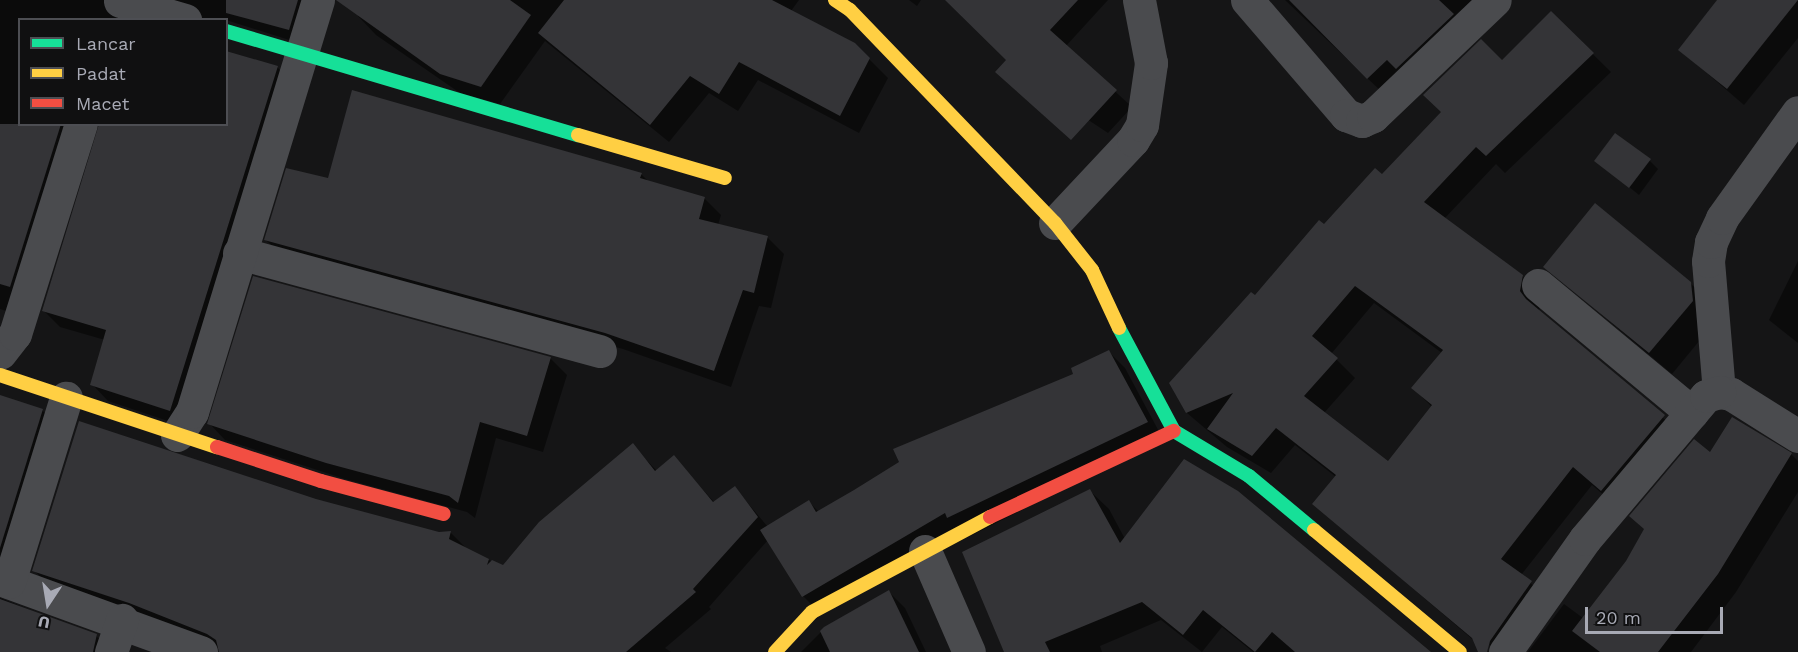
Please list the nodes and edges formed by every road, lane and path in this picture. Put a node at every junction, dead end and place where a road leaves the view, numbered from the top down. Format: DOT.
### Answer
graph roads {
  1 [pos="318,0"];
  2 [pos="835,0"];
  3 [pos="1139,0"];
  4 [pos="1247,0"];
  5 [pos="1495,0"];
  6 [pos="118,7"];
  7 [pos="175,18"];
  8 [pos="228,32"];
  9 [pos="303,52"];
  10 [pos="1798,112"];
  11 [pos="80,126"];
  12 [pos="725,178"];
  13 [pos="1055,223"];
  14 [pos="239,253"];
  15 [pos="1538,285"];
  16 [pos="600,351"];
  17 [pos="0,353"];
  18 [pos="0,375"];
  19 [pos="1719,392"];
  20 [pos="66,398"];
  21 [pos="1692,413"];
  22 [pos="1174,431"];
  23 [pos="177,435"];
  24 [pos="1798,436"];
  25 [pos="444,514"];
  26 [pos="925,551"];
  27 [pos="5,580"];
  28 [pos="122,620"];
  29 [pos="111,652"];
  30 [pos="201,652"];
  31 [pos="775,652"];
  32 [pos="969,652"];
  33 [pos="1460,652"];
  34 [pos="1505,652"];
  1 -- 9 [label="street"];
  2 -- 13 [label="street"];
  3 -- 13 [label="street"];
  4 -- 5 [label="street"];
  6 -- 7 [label="street"];
  8 -- 9 [label="street"];
  9 -- 12 [label="street"];
  9 -- 14 [label="street"];
  10 -- 19 [label="street"];
  11 -- 17 [label="street"];
  13 -- 22 [label="street"];
  14 -- 16 [label="street"];
  14 -- 23 [label="street"];
  15 -- 21 [label="street"];
  18 -- 20 [label="street"];
  19 -- 21 [label="street"];
  19 -- 24 [label="street"];
  20 -- 23 [label="street"];
  20 -- 27 [label="street"];
  21 -- 34 [label="street"];
  22 -- 26 [label="street"];
  22 -- 33 [label="street"];
  23 -- 25 [label="street"];
  26 -- 31 [label="street"];
  26 -- 32 [label="street"];
  27 -- 28 [label="street"];
  28 -- 29 [label="street"];
  28 -- 30 [label="street"];
}
